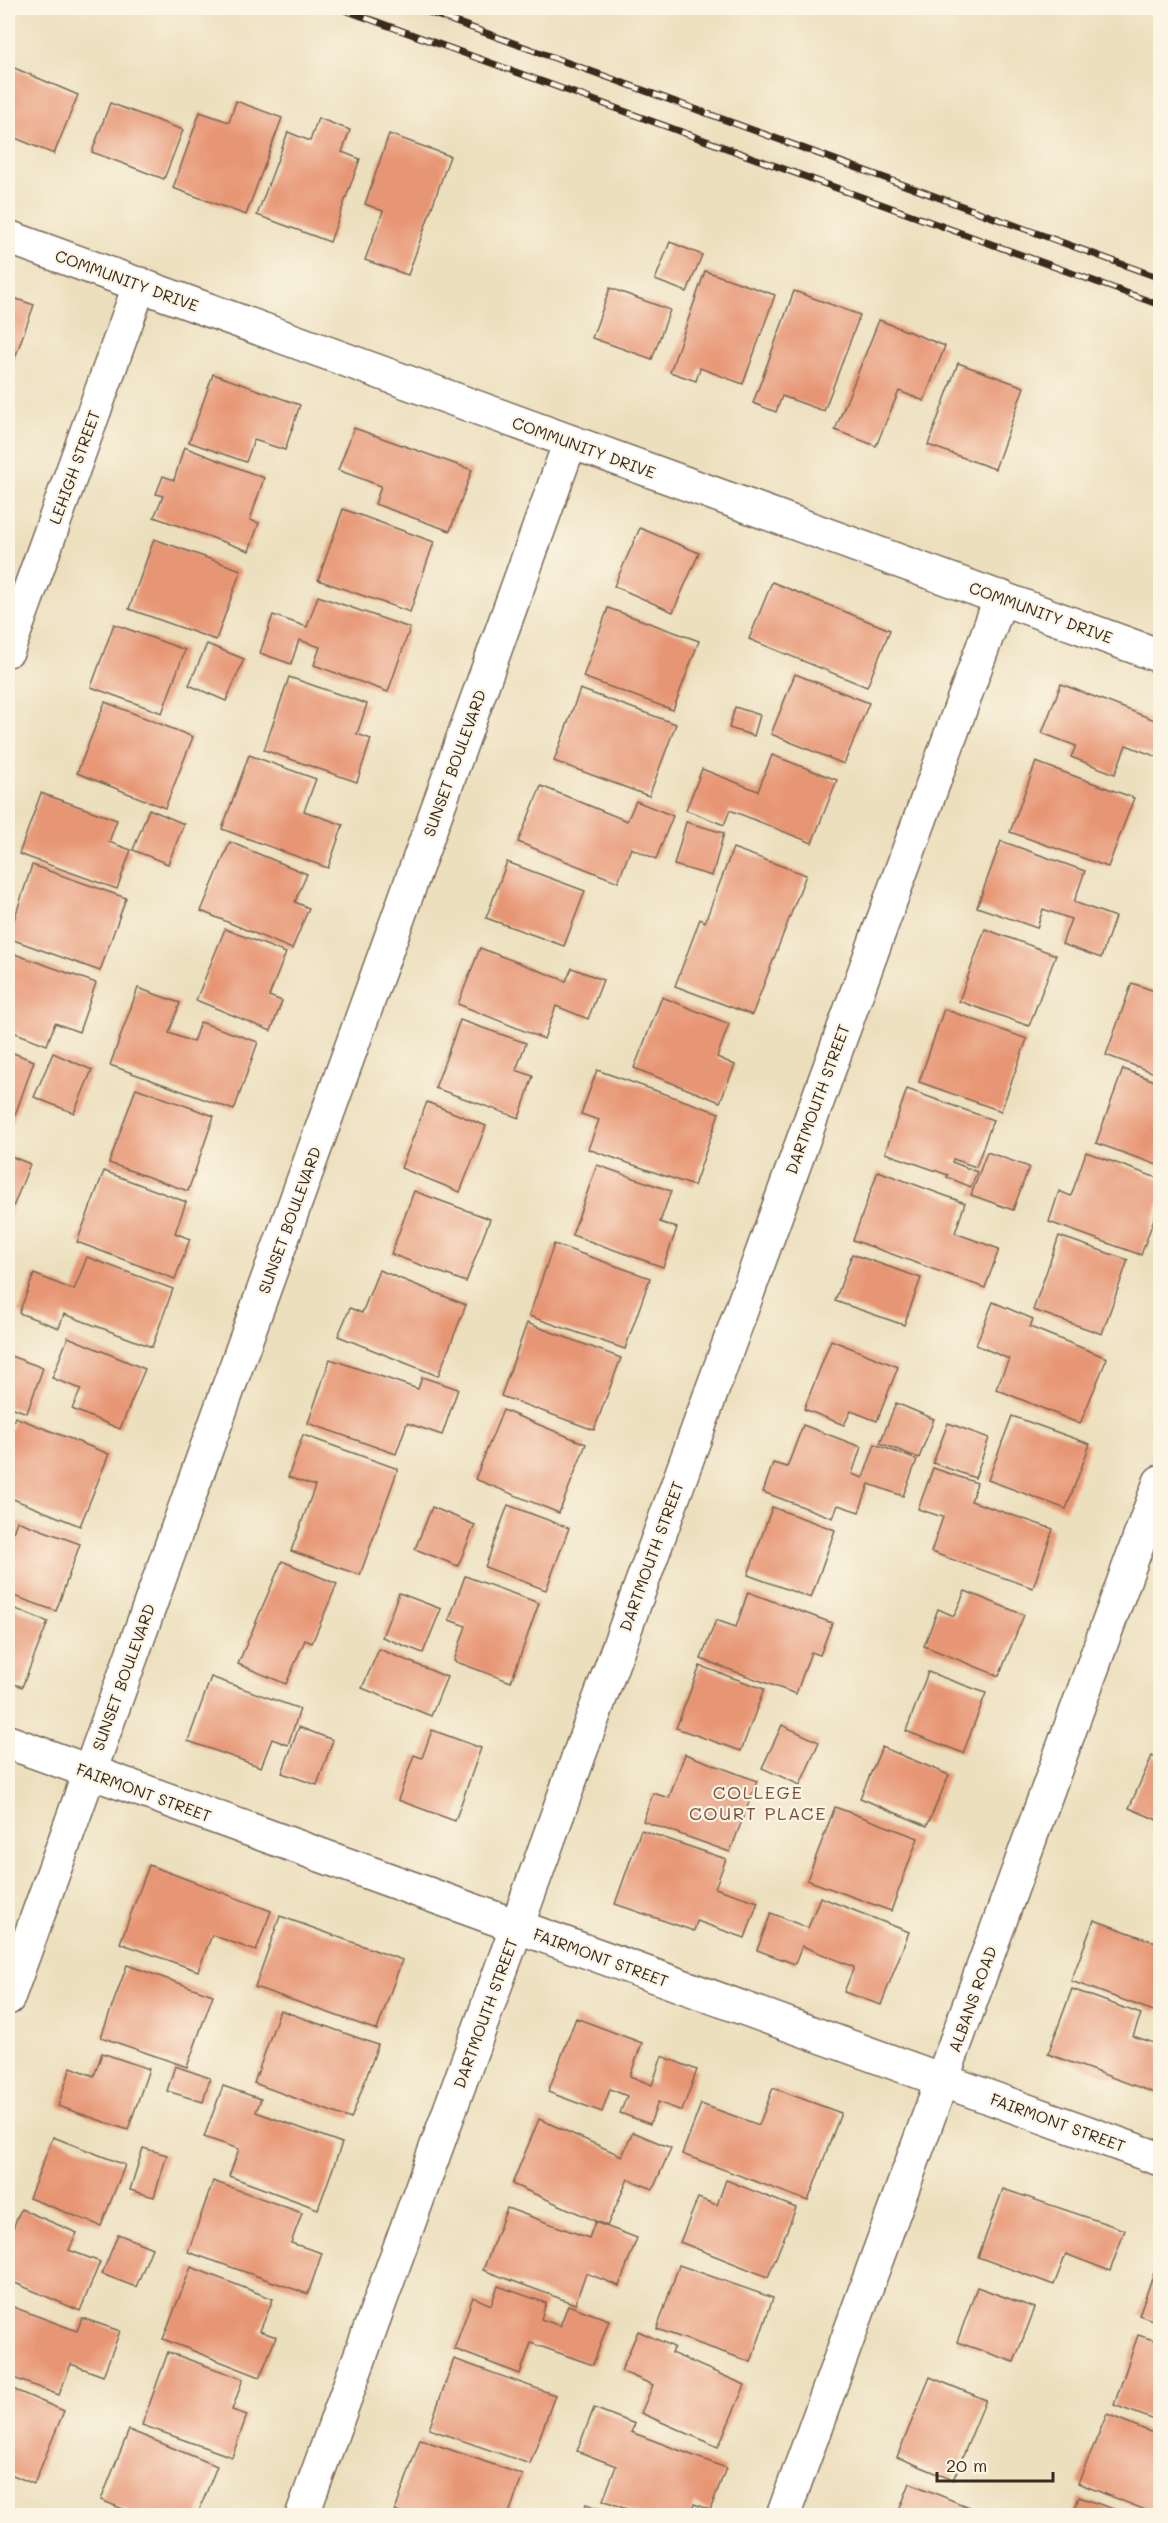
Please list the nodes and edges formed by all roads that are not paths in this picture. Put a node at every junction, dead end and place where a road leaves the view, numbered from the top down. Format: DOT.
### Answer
graph roads {
  1 [pos="8,237"];
  2 [pos="140,284"];
  3 [pos="570,442"];
  4 [pos="1001,597"];
  5 [pos="8,650"];
  6 [pos="1161,656"];
  7 [pos="1161,1482"];
  8 [pos="8,1742"];
  9 [pos="89,1772"];
  10 [pos="516,1926"];
  11 [pos="8,1998"];
  12 [pos="943,2081"];
  13 [pos="1161,2159"];
  14 [pos="302,2516"];
  15 [pos="783,2516"];
  1 -- 2 [label="street, COMMUNITY DRIVE"];
  2 -- 3 [label="street, COMMUNITY DRIVE"];
  2 -- 5 [label="street, LEHIGH STREET"];
  3 -- 4 [label="street, COMMUNITY DRIVE"];
  3 -- 9 [label="street, SUNSET BOULEVARD"];
  4 -- 6 [label="street, COMMUNITY DRIVE"];
  4 -- 10 [label="street, DARTMOUTH STREET"];
  7 -- 12 [label="street, ALBANS ROAD"];
  8 -- 9 [label="street, FAIRMONT STREET"];
  9 -- 10 [label="street, FAIRMONT STREET"];
  9 -- 11 [label="street, SUNSET BOULEVARD"];
  10 -- 12 [label="street, FAIRMONT STREET"];
  10 -- 14 [label="street, DARTMOUTH STREET"];
  12 -- 13 [label="street, FAIRMONT STREET"];
  12 -- 15 [label="street, ALBANS ROAD"];
}
